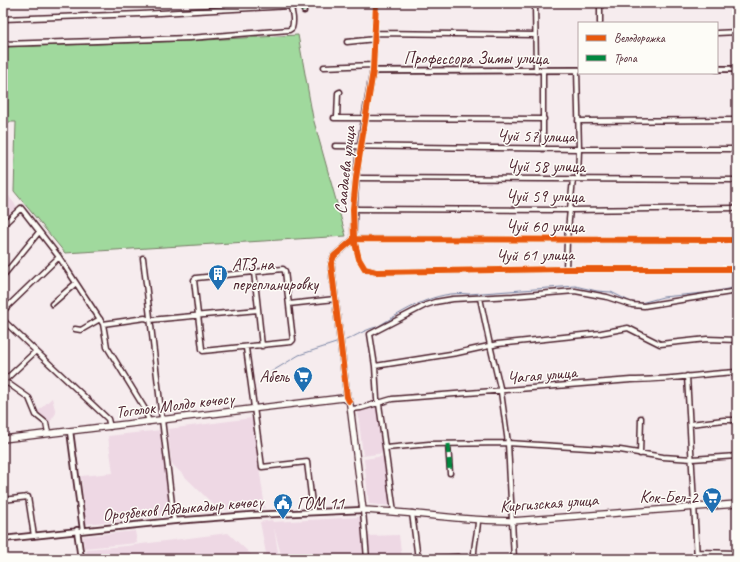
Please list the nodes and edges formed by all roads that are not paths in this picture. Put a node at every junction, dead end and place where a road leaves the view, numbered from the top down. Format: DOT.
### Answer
graph roads {
  1 [pos="302,3"];
  2 [pos="376,3"];
  3 [pos="536,3"];
  4 [pos="600,3"];
  5 [pos="621,3"];
  6 [pos="291,5"];
  7 [pos="304,11"];
  8 [pos="3,19"];
  9 [pos="600,22"];
  10 [pos="737,32"];
  11 [pos="376,33"];
  12 [pos="718,33"];
  13 [pos="535,35"];
  14 [pos="375,39"];
  15 [pos="347,42"];
  16 [pos="3,44"];
  17 [pos="373,65"];
  18 [pos="324,67"];
  19 [pos="718,69"];
  20 [pos="737,69"];
  21 [pos="578,70"];
  22 [pos="373,71"];
  23 [pos="536,71"];
  24 [pos="543,71"];
  25 [pos="340,92"];
  26 [pos="364,118"];
  27 [pos="544,119"];
  28 [pos="737,120"];
  29 [pos="578,121"];
  30 [pos="335,146"];
  31 [pos="360,147"];
  32 [pos="543,149"];
  33 [pos="737,149"];
  34 [pos="579,150"];
  35 [pos="356,178"];
  36 [pos="573,179"];
  37 [pos="578,179"];
  38 [pos="737,180"];
  39 [pos="737,208"];
  40 [pos="353,209"];
  41 [pos="570,210"];
  42 [pos="3,225"];
  43 [pos="39,232"];
  44 [pos="354,239"];
  45 [pos="567,240"];
  46 [pos="737,240"];
  47 [pos="59,257"];
  48 [pos="143,258"];
  49 [pos="566,269"];
  50 [pos="737,269"];
  51 [pos="254,272"];
  52 [pos="3,276"];
  53 [pos="76,283"];
  54 [pos="737,291"];
  55 [pos="480,298"];
  56 [pos="335,299"];
  57 [pos="52,304"];
  58 [pos="289,304"];
  59 [pos="258,310"];
  60 [pos="3,311"];
  61 [pos="198,317"];
  62 [pos="100,319"];
  63 [pos="3,320"];
  64 [pos="150,320"];
  65 [pos="103,324"];
  66 [pos="75,329"];
  67 [pos="737,340"];
  68 [pos="490,345"];
  69 [pos="262,346"];
  70 [pos="246,348"];
  71 [pos="36,351"];
  72 [pos="375,366"];
  73 [pos="737,372"];
  74 [pos="687,376"];
  75 [pos="3,382"];
  76 [pos="501,392"];
  77 [pos="349,401"];
  78 [pos="379,404"];
  79 [pos="254,409"];
  80 [pos="351,409"];
  81 [pos="641,418"];
  82 [pos="162,420"];
  83 [pos="737,420"];
  84 [pos="149,422"];
  85 [pos="690,424"];
  86 [pos="110,427"];
  87 [pos="70,431"];
  88 [pos="48,434"];
  89 [pos="3,439"];
  90 [pos="508,443"];
  91 [pos="448,444"];
  92 [pos="386,448"];
  93 [pos="640,454"];
  94 [pos="737,456"];
  95 [pos="692,459"];
  96 [pos="450,473"];
  97 [pos="3,500"];
  98 [pos="737,504"];
  99 [pos="694,507"];
  100 [pos="363,510"];
  101 [pos="313,512"];
  102 [pos="394,512"];
  103 [pos="412,513"];
  104 [pos="478,520"];
  105 [pos="174,521"];
  106 [pos="512,521"];
  107 [pos="80,530"];
  108 [pos="34,536"];
  109 [pos="3,539"];
  110 [pos="697,552"];
  111 [pos="737,553"];
  112 [pos="458,557"];
  113 [pos="81,559"];
  114 [pos="367,559"];
  115 [pos="418,559"];
  116 [pos="474,559"];
  117 [pos="514,559"];
  118 [pos="697,559"];
  1 -- 7 [label="street"];
  2 -- 11 [label="street, Саадаева улица"];
  3 -- 13 [label="street"];
  4 -- 5 [label="street"];
  4 -- 9 [label="street"];
  6 -- 8 [label="street"];
  6 -- 16 [label="street"];
  10 -- 12 [label="street"];
  11 -- 13 [label="street"];
  11 -- 14 [label="street, Саадаева улица"];
  13 -- 23 [label="street"];
  14 -- 15 [label="street"];
  14 -- 17 [label="street, Саадаева улица"];
  17 -- 18 [label="street"];
  17 -- 22 [label="street, Саадаева улица"];
  19 -- 20 [label="street"];
  21 -- 24 [label="street, Профессора Зимы улица"];
  21 -- 29 [label="street"];
  22 -- 23 [label="street, Профессора Зимы улица"];
  22 -- 26 [label="street, Саадаева улица"];
  23 -- 24 [label="street, Профессора Зимы улица"];
  24 -- 27 [label="street"];
  25 -- 26 [label="street"];
  26 -- 27 [label="street"];
  26 -- 31 [label="street, Саадаева улица"];
  27 -- 32 [label="street"];
  28 -- 29 [label="street"];
  29 -- 34 [label="street"];
  30 -- 31 [label="street, Чуй 57 улица"];
  31 -- 32 [label="street, Чуй 57 улица"];
  31 -- 35 [label="street, Саадаева улица"];
  32 -- 34 [label="street, Чуй 57 улица"];
  33 -- 34 [label="street, Чуй 57 улица"];
  34 -- 37 [label="street"];
  35 -- 36 [label="street, Чуй 58 улица"];
  35 -- 40 [label="street, Саадаева улица"];
  36 -- 37 [label="street, Чуй 58 улица"];
  36 -- 41 [label="street"];
  37 -- 38 [label="street, Чуй 58 улица"];
  39 -- 41 [label="street, Чуй 59 улица"];
  40 -- 41 [label="street, Чуй 59 улица"];
  40 -- 44 [label="street, Саадаева улица"];
  41 -- 45 [label="street"];
  42 -- 43 [label="street"];
  43 -- 47 [label="street"];
  43 -- 52 [label="street"];
  44 -- 45 [label="street, Чуй 60 улица"];
  44 -- 49 [label="street, Чуй 61 улица"];
  44 -- 56 [label="street, Саадаева улица"];
  45 -- 46 [label="street, Чуй 60 улица"];
  45 -- 49 [label="street"];
  47 -- 53 [label="street"];
  47 -- 60 [label="street"];
  48 -- 64 [label="street"];
  49 -- 50 [label="street, Чуй 61 улица"];
  51 -- 58 [label="street"];
  51 -- 59 [label="street"];
  51 -- 61 [label="street"];
  53 -- 57 [label="street"];
  53 -- 62 [label="street"];
  54 -- 55 [label="street"];
  55 -- 68 [label="street"];
  55 -- 72 [label="street"];
  56 -- 58 [label="street"];
  56 -- 77 [label="street, Саадаева улица"];
  58 -- 69 [label="street"];
  59 -- 61 [label="street"];
  59 -- 69 [label="street"];
  61 -- 64 [label="street"];
  61 -- 70 [label="street"];
  62 -- 65 [label="street"];
  62 -- 66 [label="street"];
  63 -- 71 [label="street"];
  64 -- 65 [label="street"];
  64 -- 82 [label="street"];
  65 -- 84 [label="street"];
  67 -- 68 [label="street"];
  68 -- 72 [label="street"];
  68 -- 76 [label="street"];
  69 -- 70 [label="street"];
  70 -- 79 [label="street"];
  71 -- 75 [label="street"];
  71 -- 86 [label="street"];
  72 -- 78 [label="street"];
  73 -- 74 [label="street, Чагая улица"];
  74 -- 76 [label="street, Чагая улица"];
  74 -- 85 [label="street"];
  75 -- 88 [label="street"];
  76 -- 78 [label="street, Чагая улица"];
  76 -- 90 [label="street"];
  77 -- 79 [label="main road, Тоголок Молдо көчөсү"];
  77 -- 80 [label="main road, Саадаева улица"];
  78 -- 80 [label="street, Чагая улица"];
  78 -- 92 [label="street"];
  79 -- 82 [label="main road, Тоголок Молдо көчөсү"];
  79 -- 101 [label="street"];
  80 -- 100 [label="main road, Саадаева улица"];
  81 -- 93 [label="street"];
  82 -- 84 [label="main road, Тоголок Молдо көчөсү"];
  82 -- 105 [label="street"];
  83 -- 85 [label="street"];
  84 -- 86 [label="main road, Тоголок Молдо көчөсү"];
  85 -- 95 [label="street"];
  86 -- 87 [label="main road, Тоголок Молдо көчөсү"];
  87 -- 88 [label="main road, Тоголок Молдо көчөсү"];
  87 -- 107 [label="street"];
  88 -- 89 [label="main road, Тоголок Молдо көчөсү"];
  90 -- 91 [label="street"];
  90 -- 93 [label="street"];
  90 -- 106 [label="street"];
  91 -- 92 [label="street"];
  91 -- 96 [label="street"];
  92 -- 102 [label="street"];
  93 -- 95 [label="street"];
  94 -- 95 [label="street"];
  95 -- 99 [label="street"];
  97 -- 108 [label="street"];
  98 -- 99 [label="main road, Киргизская улица"];
  99 -- 106 [label="main road, Киргизская улица"];
  99 -- 110 [label="street"];
  100 -- 101 [label="street, Орозбеков Абдыкадыр көчөсү"];
  100 -- 102 [label="main road, Киргизская улица"];
  100 -- 114 [label="street, Саадаева улица"];
  101 -- 105 [label="street, Орозбеков Абдыкадыр көчөсү"];
  102 -- 103 [label="main road, Киргизская улица"];
  103 -- 104 [label="main road, Киргизская улица"];
  103 -- 115 [label="street"];
  104 -- 106 [label="main road, Киргизская улица"];
  104 -- 116 [label="street"];
  105 -- 107 [label="street, Орозбеков Абдыкадыр көчөсү"];
  106 -- 117 [label="street"];
  107 -- 108 [label="street, Орозбеков Абдыкадыр көчөсү"];
  107 -- 113 [label="street"];
  108 -- 109 [label="street, Орозбеков Абдыкадыр көчөсү"];
  110 -- 111 [label="street"];
  110 -- 118 [label="street"];
  112 -- 115 [label="street"];
}
